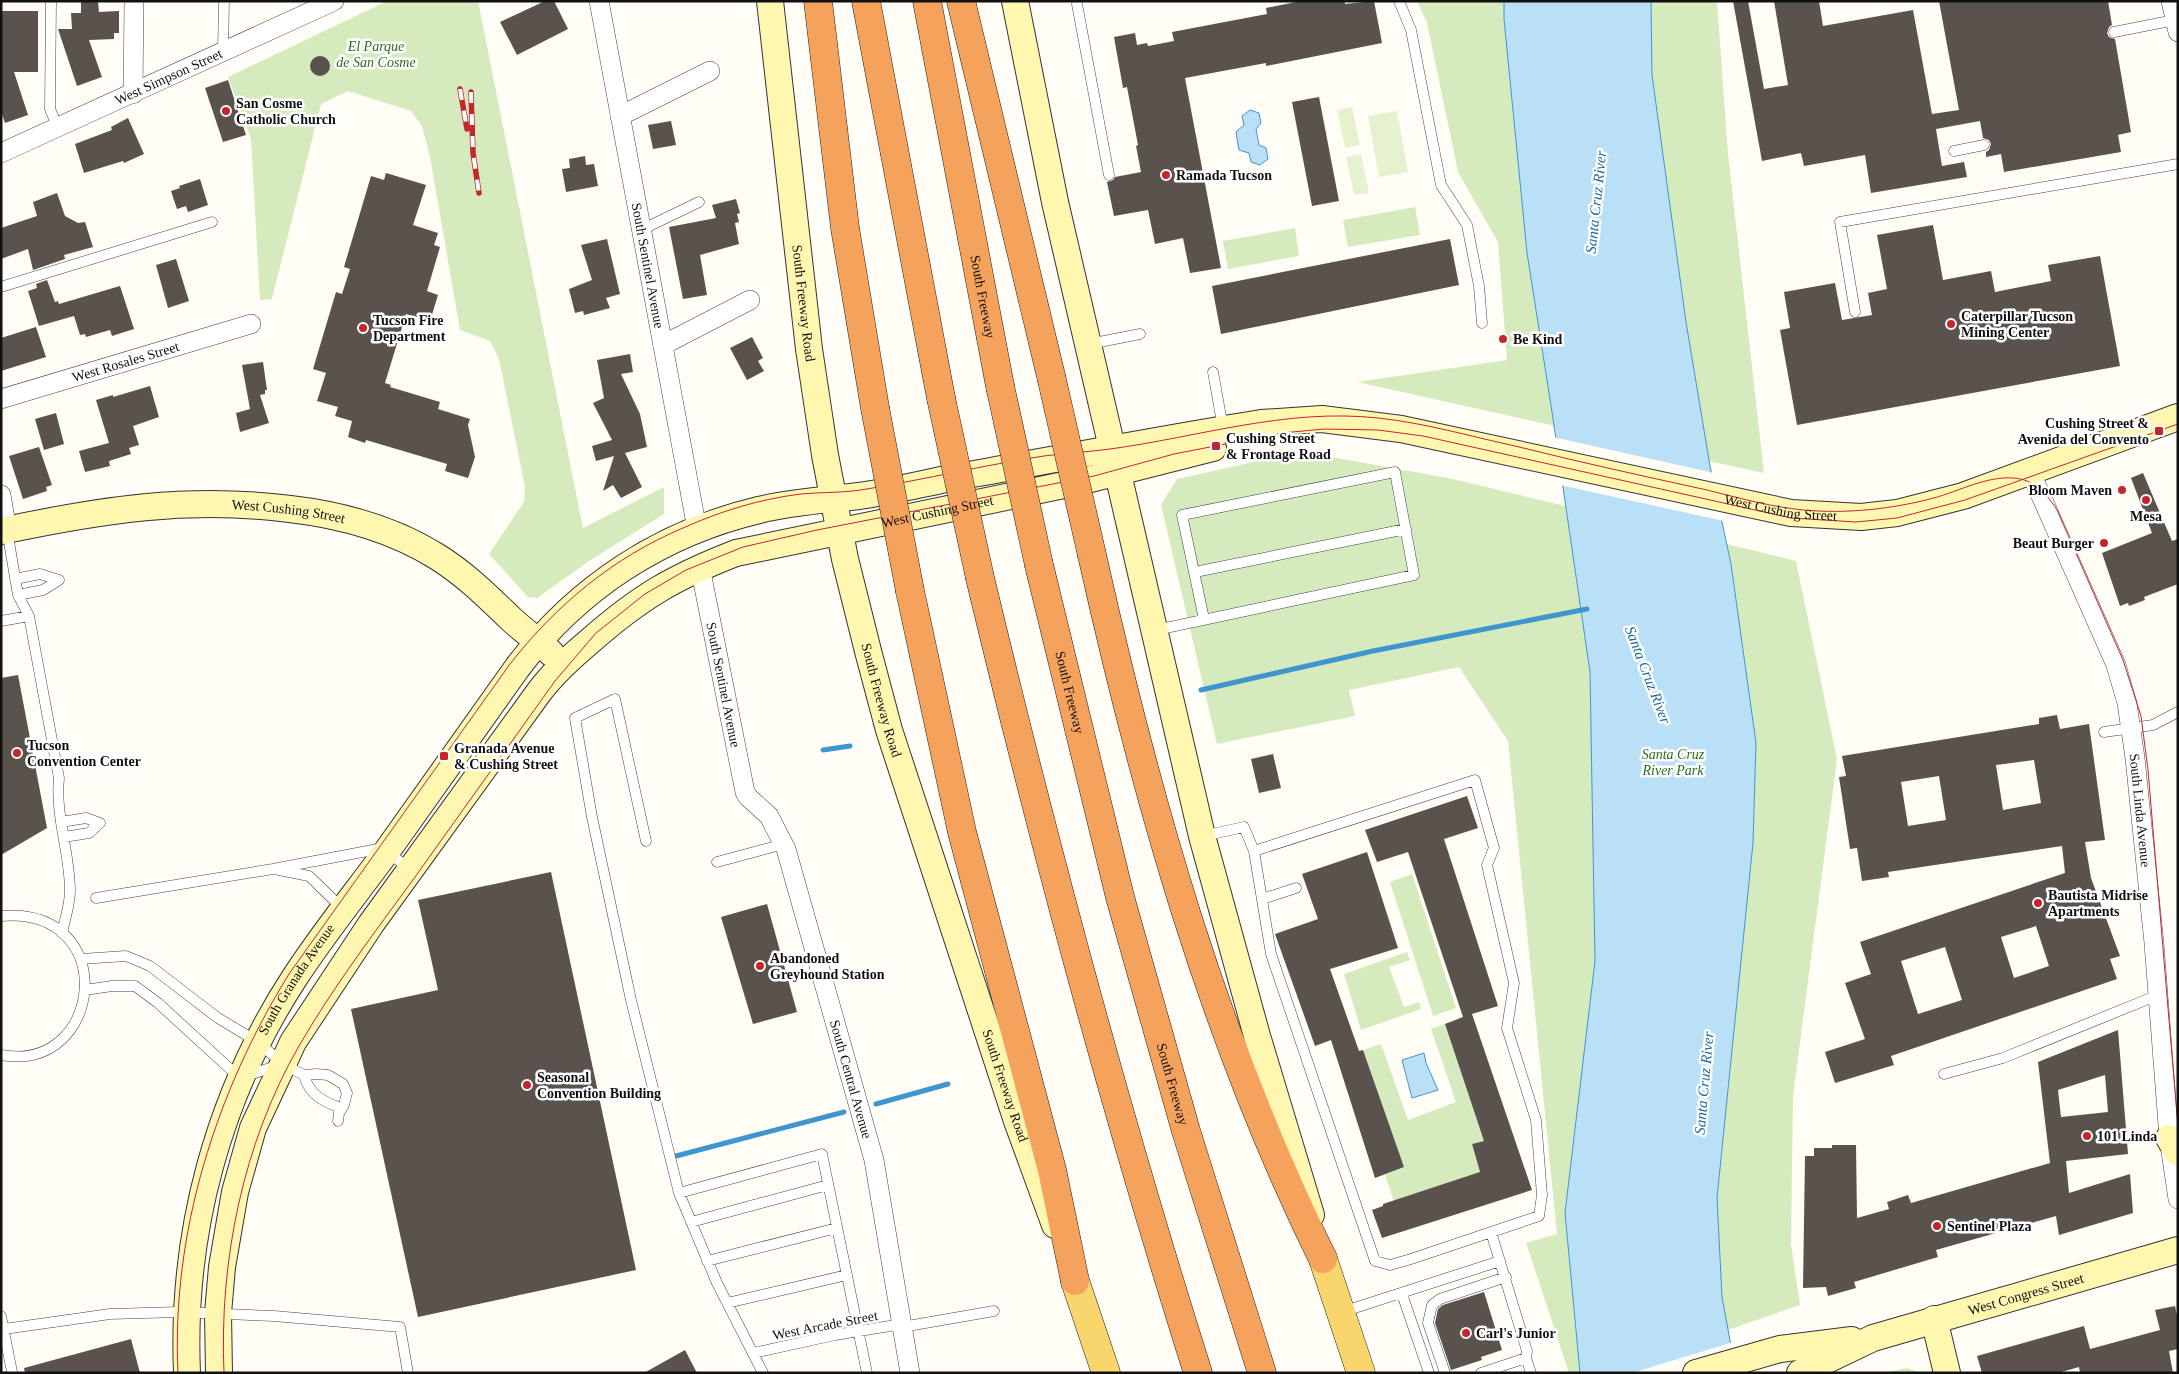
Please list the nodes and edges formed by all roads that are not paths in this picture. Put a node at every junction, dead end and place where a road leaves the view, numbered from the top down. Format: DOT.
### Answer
graph roads {
  1 [pos="51,1"];
  2 [pos="134,1"];
  3 [pos="224,1"];
  4 [pos="334,1"];
  5 [pos="599,1"];
  6 [pos="770,1"];
  7 [pos="818,1"];
  8 [pos="866,1"];
  9 [pos="927,1"];
  10 [pos="961,1"];
  11 [pos="1015,1"];
  12 [pos="1399,1"];
  13 [pos="2171,1"];
  14 [pos="1077,4"];
  15 [pos="2176,26"];
  16 [pos="2114,32"];
  17 [pos="223,52"];
  18 [pos="710,71"];
  19 [pos="133,94"];
  20 [pos="620,116"];
  21 [pos="58,128"];
  22 [pos="1984,145"];
  23 [pos="1954,151"];
  24 [pos="1,153"];
  25 [pos="2178,164"];
  26 [pos="1109,175"];
  27 [pos="699,202"];
  28 [pos="212,222"];
  29 [pos="641,230"];
  30 [pos="1,287"];
  31 [pos="750,300"];
  32 [pos="1855,312"];
  33 [pos="1482,323"];
  34 [pos="251,324"];
  35 [pos="1140,334"];
  36 [pos="1088,344"];
  37 [pos="663,345"];
  38 [pos="1213,372"];
  39 [pos="1,399"];
  40 [pos="2178,417"];
  41 [pos="1375,425"];
  42 [pos="1223,429"];
  43 [pos="1115,460"];
  44 [pos="2030,471"];
  45 [pos="1,495"];
  46 [pos="834,498"];
  47 [pos="697,529"];
  48 [pos="1406,529"];
  49 [pos="4,530"];
  50 [pos="840,531"];
  51 [pos="700,567"];
  52 [pos="1194,572"];
  53 [pos="15,579"];
  54 [pos="18,595"];
  55 [pos="29,616"];
  56 [pos="1204,619"];
  57 [pos="1,621"];
  58 [pos="1155,630"];
  59 [pos="538,641"];
  60 [pos="562,664"];
  61 [pos="2178,712"];
  62 [pos="2131,729"];
  63 [pos="2104,732"];
  64 [pos="751,800"];
  65 [pos="61,822"];
  66 [pos="1202,836"];
  67 [pos="64,837"];
  68 [pos="646,841"];
  69 [pos="784,844"];
  70 [pos="386,851"];
  71 [pos="1254,851"];
  72 [pos="717,862"];
  73 [pos="273,869"];
  74 [pos="410,869"];
  75 [pos="1296,888"];
  76 [pos="96,898"];
  77 [pos="1262,899"];
  78 [pos="344,910"];
  79 [pos="1,916"];
  80 [pos="62,933"];
  81 [pos="80,959"];
  82 [pos="86,990"];
  83 [pos="2158,990"];
  84 [pos="258,1042"];
  85 [pos="1,1054"];
  86 [pos="294,1070"];
  87 [pos="1944,1074"];
  88 [pos="240,1078"];
  89 [pos="342,1108"];
  90 [pos="338,1122"];
  91 [pos="2174,1146"];
  92 [pos="828,1185"];
  93 [pos="680,1193"];
  94 [pos="2178,1199"];
  95 [pos="690,1222"];
  96 [pos="837,1228"];
  97 [pos="1491,1232"];
  98 [pos="2178,1250"];
  99 [pos="1323,1259"];
  100 [pos="707,1261"];
  101 [pos="1500,1261"];
  102 [pos="847,1275"];
  103 [pos="1506,1277"];
  104 [pos="1074,1280"];
  105 [pos="1402,1294"];
  106 [pos="727,1303"];
  107 [pos="994,1311"];
  108 [pos="186,1312"];
  109 [pos="1341,1312"];
  110 [pos="218,1313"];
  111 [pos="1,1316"];
  112 [pos="1934,1319"];
  113 [pos="902,1326"];
  114 [pos="4,1329"];
  115 [pos="859,1331"];
  116 [pos="1873,1338"];
  117 [pos="753,1353"];
  118 [pos="1526,1358"];
  119 [pos="12,1372"];
  120 [pos="187,1373"];
  121 [pos="219,1373"];
  122 [pos="408,1373"];
  123 [pos="763,1373"];
  124 [pos="867,1373"];
  125 [pos="910,1373"];
  126 [pos="1106,1373"];
  127 [pos="1198,1373"];
  128 [pos="1262,1373"];
  129 [pos="1361,1373"];
  130 [pos="1429,1373"];
  131 [pos="1445,1373"];
  132 [pos="1481,1373"];
  133 [pos="1531,1373"];
  134 [pos="1696,1373"];
  135 [pos="1800,1373"];
  136 [pos="1947,1373"];
  1 -- 21 [label="lane"];
  2 -- 19 [label="street"];
  3 -- 17 [label="lane"];
  4 -- 17 [label="street, West Simpson Street"];
  5 -- 20 [label="street, South Sentinel Avenue"];
  6 -- 46 [label="street, South Freeway Road"];
  7 -- 104 [label="highway, bridge"];
  8 -- 127 [label="highway, bridge"];
  9 -- 128 [label="highway, South Freeway, bridge"];
  10 -- 99 [label="highway, bridge"];
  11 -- 36 [label="street"];
  12 -- 33 [label="lane"];
  13 -- 15 [label="street"];
  14 -- 26 [label="lane"];
  15 -- 16 [label="lane"];
  17 -- 19 [label="street, West Simpson Street"];
  18 -- 20 [label="street"];
  19 -- 21 [label="street, West Simpson Street"];
  20 -- 29 [label="street, South Sentinel Avenue"];
  21 -- 24 [label="street, West Simpson Street"];
  22 -- 23 [label="lane"];
  25 -- 32 [label="lane"];
  27 -- 29 [label="lane"];
  28 -- 30 [label="lane"];
  29 -- 37 [label="street, South Sentinel Avenue"];
  31 -- 37 [label="street"];
  34 -- 39 [label="street, West Rosales Street"];
  35 -- 36 [label="lane"];
  36 -- 43 [label="street"];
  37 -- 47 [label="street, South Sentinel Avenue"];
  38 -- 42 [label="lane"];
  40 -- 44 [label="street, West Cushing Street"];
  41 -- 42 [label="street, West Cushing Street"];
  41 -- 43 [label="street, West Cushing Street"];
  41 -- 44 [label="street, West Cushing Street"];
  42 -- 43 [label="street, West Cushing Street"];
  43 -- 46 [label="street, West Cushing Street"];
  43 -- 50 [label="street, West Cushing Street"];
  43 -- 58 [label="street"];
  44 -- 62 [label="street, South Linda Avenue"];
  45 -- 49 [label="street"];
  46 -- 47 [label="street, West Cushing Street"];
  46 -- 50 [label="street, South Freeway Road"];
  47 -- 59 [label="street, West Cushing Street"];
  48 -- 52 [label="lane"];
  48 -- 52 [label="lane"];
  48 -- 56 [label="lane"];
  49 -- 53 [label="lane"];
  49 -- 59 [label="street, West Cushing Street"];
  50 -- 51 [label="street, West Cushing Street"];
  50 -- 104 [label="street, South Freeway Road"];
  51 -- 60 [label="street, West Cushing Street"];
  51 -- 64 [label="street, South Sentinel Avenue"];
  52 -- 56 [label="lane"];
  53 -- 54 [label="lane"];
  53 -- 54 [label="lane"];
  54 -- 55 [label="lane"];
  55 -- 57 [label="lane"];
  55 -- 65 [label="lane"];
  56 -- 58 [label="lane"];
  58 -- 66 [label="street"];
  59 -- 60 [label="street, West Cushing Street"];
  59 -- 70 [label="street, South Granada Avenue"];
  60 -- 74 [label="street"];
  61 -- 62 [label="lane"];
  62 -- 63 [label="lane"];
  62 -- 83 [label="street, South Linda Avenue"];
  64 -- 69 [label="street, South Central Avenue"];
  65 -- 67 [label="lane"];
  65 -- 67 [label="lane"];
  66 -- 71 [label="lane"];
  66 -- 99 [label="street"];
  67 -- 80 [label="lane"];
  68 -- 93 [label="lane"];
  69 -- 72 [label="lane"];
  69 -- 113 [label="street, South Central Avenue"];
  70 -- 73 [label="lane"];
  70 -- 74 [label="lane"];
  70 -- 78 [label="street, South Granada Avenue"];
  71 -- 77 [label="lane"];
  71 -- 97 [label="lane"];
  73 -- 76 [label="lane"];
  73 -- 78 [label="lane"];
  74 -- 86 [label="street"];
  75 -- 77 [label="lane"];
  77 -- 97 [label="lane"];
  78 -- 84 [label="street, South Granada Avenue"];
  79 -- 80 [label="lane"];
  80 -- 81 [label="lane"];
  81 -- 82 [label="lane"];
  81 -- 84 [label="lane"];
  82 -- 85 [label="lane"];
  82 -- 88 [label="lane"];
  83 -- 87 [label="lane"];
  83 -- 91 [label="street, South Linda Avenue"];
  84 -- 86 [label="lane"];
  84 -- 88 [label="street, South Granada Avenue"];
  86 -- 88 [label="lane"];
  86 -- 89 [label="lane"];
  86 -- 89 [label="lane"];
  86 -- 110 [label="street"];
  88 -- 108 [label="street, South Granada Avenue"];
  89 -- 90 [label="lane"];
  91 -- 94 [label="street, South Linda Avenue"];
  92 -- 93 [label="lane"];
  92 -- 95 [label="lane"];
  92 -- 96 [label="lane"];
  93 -- 95 [label="lane"];
  95 -- 100 [label="lane"];
  96 -- 100 [label="lane"];
  96 -- 102 [label="lane"];
  97 -- 101 [label="lane"];
  98 -- 112 [label="street, West Congress Street"];
  99 -- 109 [label="main road"];
  100 -- 106 [label="lane"];
  101 -- 103 [label="lane"];
  101 -- 105 [label="lane"];
  102 -- 106 [label="lane"];
  102 -- 115 [label="lane"];
  103 -- 118 [label="lane"];
  103 -- 131 [label="lane"];
  104 -- 126 [label="main road, South Freeway Road"];
  105 -- 109 [label="lane"];
  105 -- 130 [label="lane"];
  106 -- 117 [label="lane"];
  107 -- 113 [label="lane, West Arcade Street"];
  108 -- 110 [label="lane"];
  108 -- 114 [label="lane"];
  108 -- 120 [label="street, South Granada Avenue"];
  109 -- 129 [label="main road"];
  110 -- 121 [label="street"];
  110 -- 122 [label="lane"];
  111 -- 114 [label="lane"];
  112 -- 116 [label="street, West Congress Street"];
  112 -- 136 [label="street"];
  113 -- 115 [label="lane, West Arcade Street"];
  113 -- 125 [label="street, South Central Avenue"];
  114 -- 119 [label="lane"];
  115 -- 117 [label="lane, West Arcade Street"];
  115 -- 124 [label="lane"];
  116 -- 134 [label="street, West Congress Street"];
  116 -- 135 [label="street, West Congress Street"];
  117 -- 123 [label="lane"];
  118 -- 132 [label="lane"];
  118 -- 133 [label="lane"];
}
